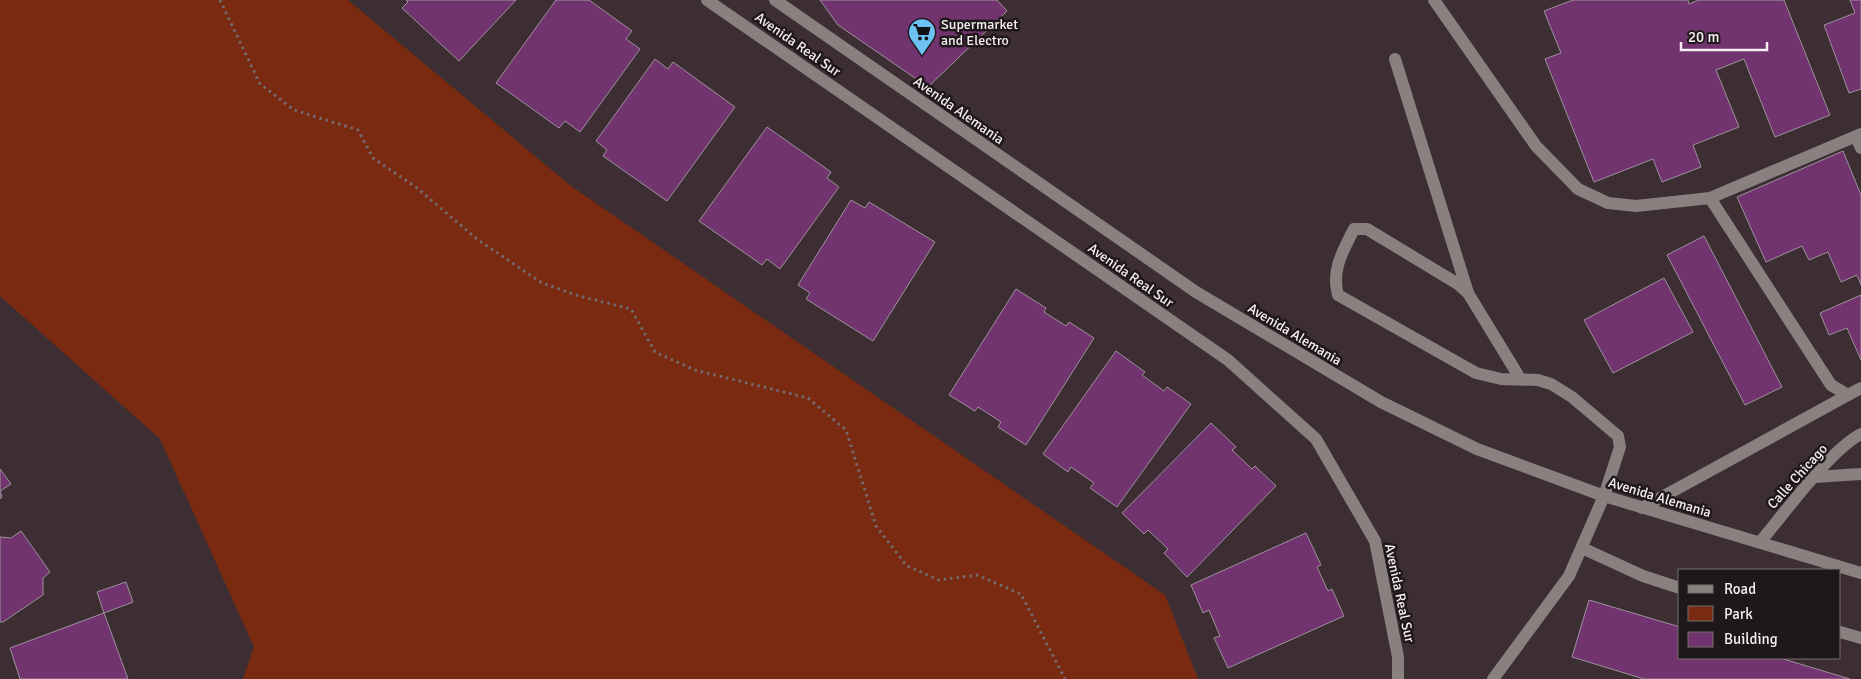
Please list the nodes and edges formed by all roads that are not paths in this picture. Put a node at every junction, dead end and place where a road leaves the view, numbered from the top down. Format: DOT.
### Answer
graph roads {
  1 [pos="707,0"];
  2 [pos="775,0"];
  3 [pos="1434,0"];
  4 [pos="1395,59"];
  5 [pos="1859,140"];
  6 [pos="1710,198"];
  7 [pos="1468,292"];
  8 [pos="1520,380"];
  9 [pos="1861,388"];
  10 [pos="1848,395"];
  11 [pos="1861,434"];
  12 [pos="1861,474"];
  13 [pos="1815,477"];
  14 [pos="1604,496"];
  15 [pos="1642,508"];
  16 [pos="1760,542"];
  17 [pos="1582,548"];
  18 [pos="1861,573"];
  19 [pos="1678,587"];
  20 [pos="1841,632"];
  21 [pos="1861,638"];
  22 [pos="1398,679"];
  23 [pos="1493,679"];
  1 -- 22 [label="street, Avenida Real Sur"];
  2 -- 14 [label="street, Avenida Alemania"];
  3 -- 6 [label="street"];
  4 -- 7 [label="street"];
  5 -- 6 [label="street"];
  6 -- 10 [label="street"];
  7 -- 8 [label="street"];
  7 -- 8 [label="street"];
  8 -- 14 [label="street"];
  9 -- 10 [label="street"];
  10 -- 15 [label="street"];
  11 -- 13 [label="street, Calle Chicago"];
  12 -- 13 [label="street"];
  13 -- 16 [label="street, Calle Chicago"];
  14 -- 15 [label="street, Avenida Alemania"];
  14 -- 17 [label="street"];
  15 -- 16 [label="street, Avenida Alemania"];
  16 -- 18 [label="street, Avenida Alemania"];
  17 -- 19 [label="street"];
  17 -- 23 [label="street"];
  20 -- 21 [label="street"];
}
